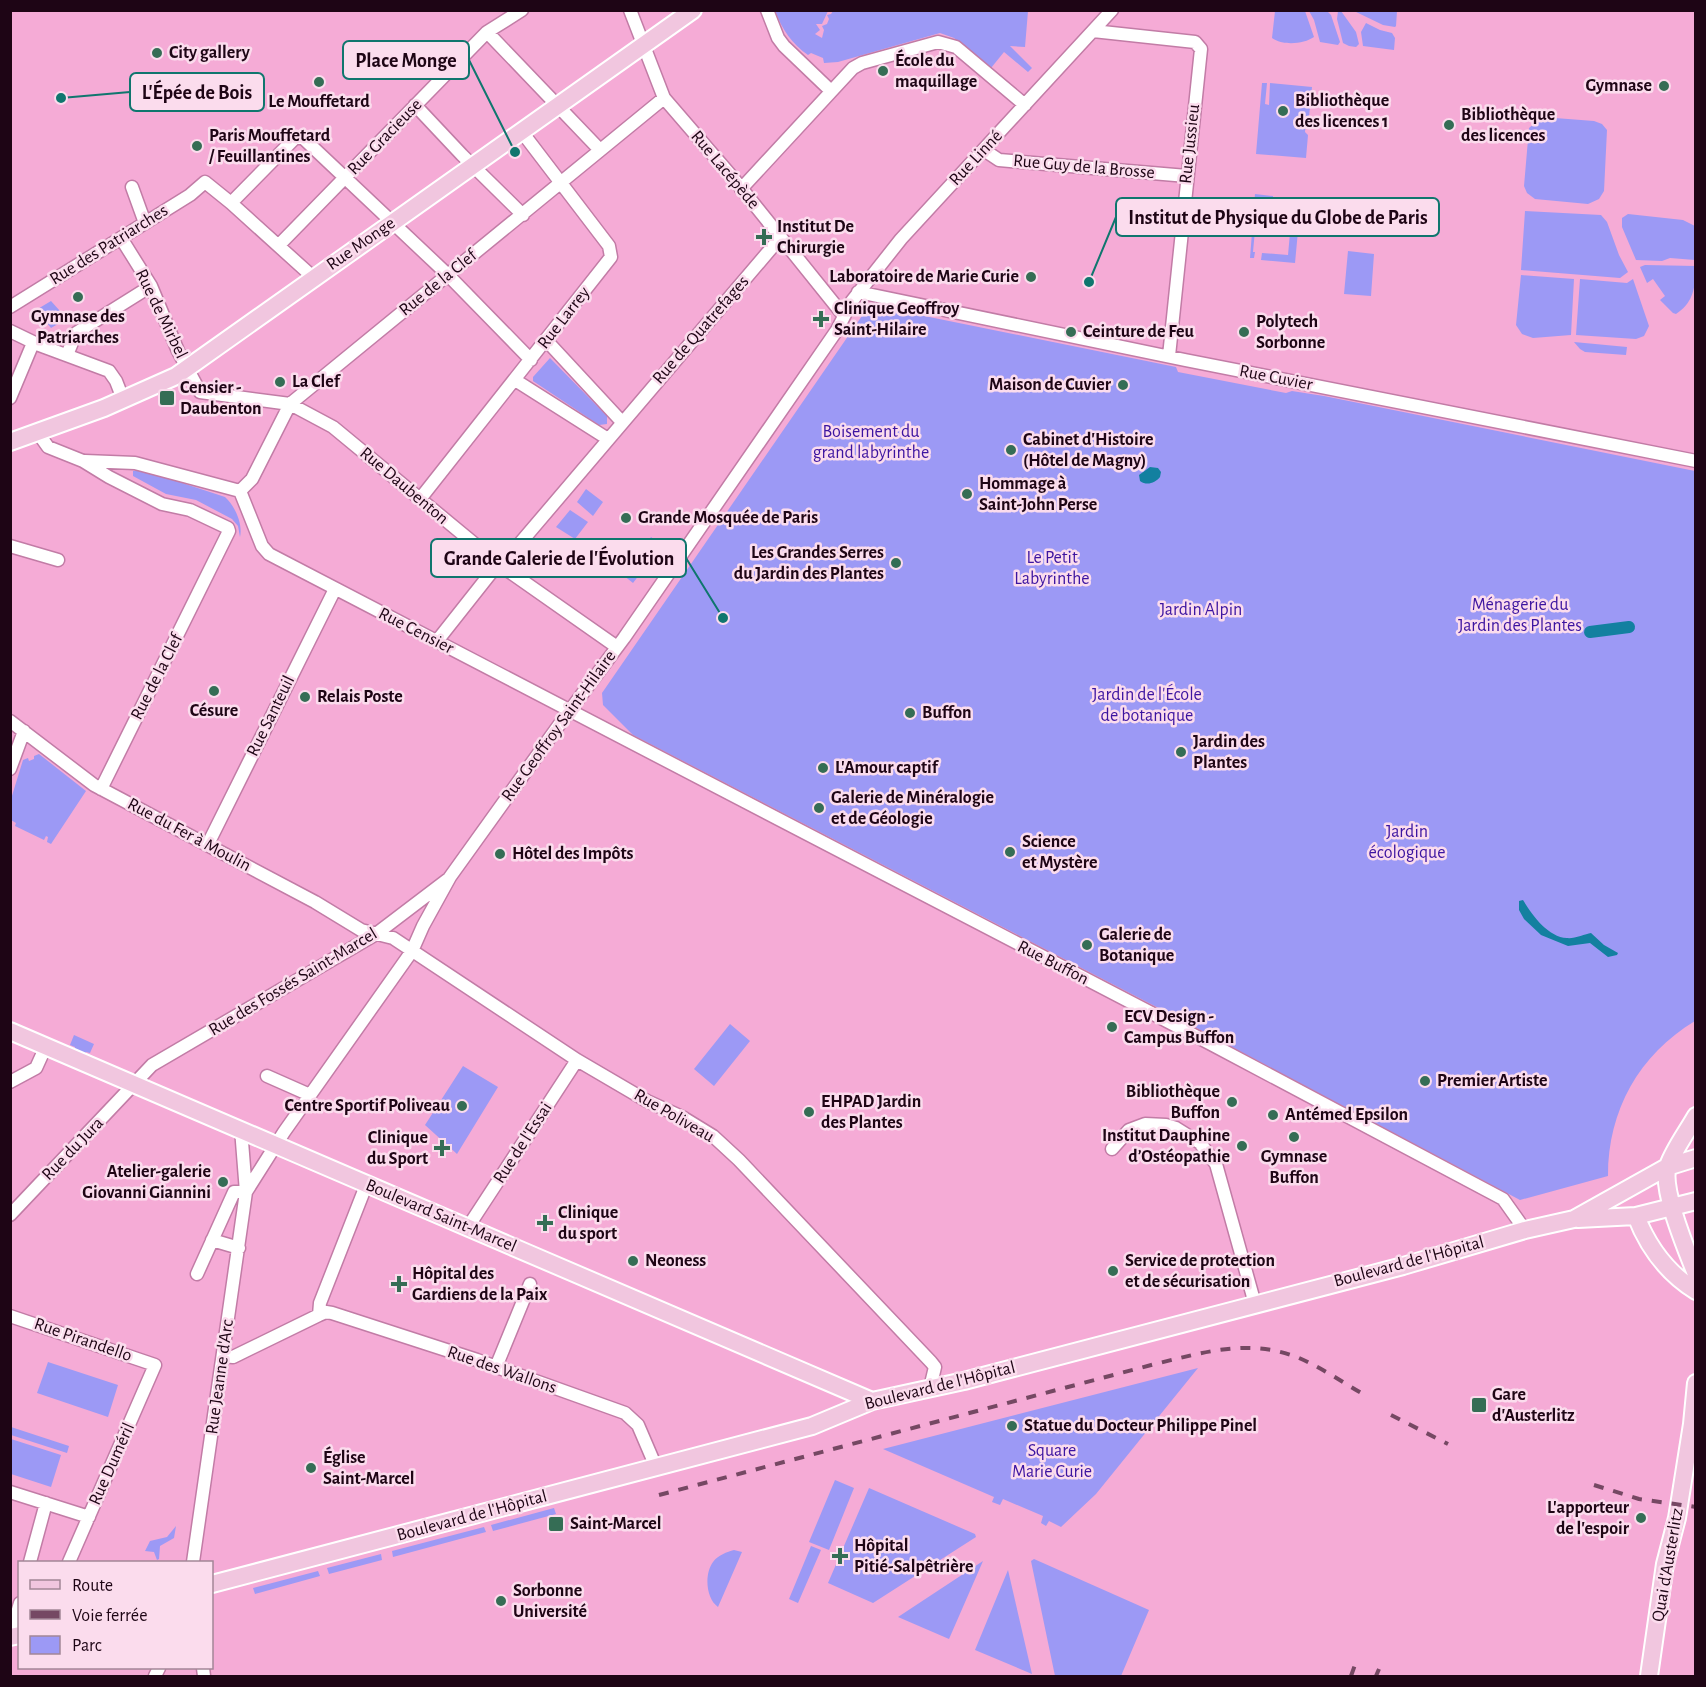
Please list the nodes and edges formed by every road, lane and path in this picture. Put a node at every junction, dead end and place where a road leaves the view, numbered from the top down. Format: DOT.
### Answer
graph roads {
  1 [pos="522,10"];
  2 [pos="630,10"];
  3 [pos="693,10"];
  4 [pos="766,10"];
  5 [pos="1112,10"];
  6 [pos="1093,31"];
  7 [pos="487,32"];
  8 [pos="644,46"];
  9 [pos="831,91"];
  10 [pos="664,98"];
  11 [pos="415,105"];
  12 [pos="1025,105"];
  13 [pos="558,106"];
  14 [pos="522,132"];
  15 [pos="600,150"];
  16 [pos="984,150"];
  17 [pos="473,165"];
  18 [pos="1187,176"];
  19 [pos="345,177"];
  20 [pos="561,183"];
  21 [pos="132,187"];
  22 [pos="741,189"];
  23 [pos="231,203"];
  24 [pos="523,215"];
  25 [pos="393,222"];
  26 [pos="145,223"];
  27 [pos="121,238"];
  28 [pos="780,238"];
  29 [pos="279,245"];
  30 [pos="447,274"];
  31 [pos="314,278"];
  32 [pos="152,286"];
  33 [pos="858,292"];
  34 [pos="10,307"];
  35 [pos="845,314"];
  36 [pos="10,331"];
  37 [pos="546,340"];
  38 [pos="33,343"];
  39 [pos="67,355"];
  40 [pos="1169,356"];
  41 [pos="531,360"];
  42 [pos="187,368"];
  43 [pos="515,380"];
  44 [pos="200,392"];
  45 [pos="10,398"];
  46 [pos="123,399"];
  47 [pos="290,404"];
  48 [pos="622,422"];
  49 [pos="38,433"];
  50 [pos="608,439"];
  51 [pos="10,442"];
  52 [pos="83,461"];
  53 [pos="1695,461"];
  54 [pos="240,491"];
  55 [pos="420,499"];
  56 [pos="10,546"];
  57 [pos="58,560"];
  58 [pos="500,565"];
  59 [pos="334,589"];
  60 [pos="437,641"];
  61 [pos="617,647"];
  62 [pos="570,711"];
  63 [pos="10,721"];
  64 [pos="24,731"];
  65 [pos="10,769"];
  66 [pos="101,789"];
  67 [pos="208,844"];
  68 [pos="450,877"];
  69 [pos="376,934"];
  70 [pos="412,951"];
  71 [pos="10,1031"];
  72 [pos="46,1046"];
  73 [pos="577,1060"];
  74 [pos="267,1076"];
  75 [pos="10,1082"];
  76 [pos="134,1083"];
  77 [pos="310,1095"];
  78 [pos="1695,1116"];
  79 [pos="241,1129"];
  80 [pos="276,1144"];
  81 [pos="1112,1149"];
  82 [pos="1695,1158"];
  83 [pos="1667,1167"];
  84 [pos="367,1183"];
  85 [pos="246,1192"];
  86 [pos="1695,1201"];
  87 [pos="1673,1207"];
  88 [pos="10,1215"];
  89 [pos="1636,1215"];
  90 [pos="1574,1219"];
  91 [pos="468,1227"];
  92 [pos="1525,1230"];
  93 [pos="212,1240"];
  94 [pos="238,1248"];
  95 [pos="197,1274"];
  96 [pos="1695,1274"];
  97 [pos="530,1284"];
  98 [pos="1695,1291"];
  99 [pos="1255,1304"];
  100 [pos="319,1315"];
  101 [pos="10,1316"];
  102 [pos="223,1356"];
  103 [pos="155,1365"];
  104 [pos="496,1367"];
  105 [pos="1695,1383"];
  106 [pos="930,1388"];
  107 [pos="872,1401"];
  108 [pos="656,1467"];
  109 [pos="10,1492"];
  110 [pos="46,1503"];
  111 [pos="89,1518"];
  112 [pos="31,1561"];
  113 [pos="70,1561"];
  114 [pos="192,1561"];
  115 [pos="213,1584"];
  116 [pos="18,1610"];
  117 [pos="10,1637"];
  118 [pos="1649,1677"];
  1 -- 7 [label="street, Rue Gracieuse"];
  2 -- 8 [label="street, Rue Lacépède"];
  3 -- 8 [label="main road, Rue Monge"];
  4 -- 9 [label="street"];
  5 -- 6 [label="street, Rue Linné"];
  6 -- 12 [label="street, Rue Linné"];
  6 -- 18 [label="street, Rue Jussieu"];
  7 -- 11 [label="street, Rue Gracieuse"];
  7 -- 13 [label="street"];
  8 -- 10 [label="street, Rue Lacépède"];
  8 -- 13 [label="main road, Rue Monge"];
  9 -- 12 [label="street"];
  9 -- 22 [label="street"];
  10 -- 15 [label="street, Rue de la Clef"];
  10 -- 22 [label="street, Rue Lacépède"];
  11 -- 17 [label="street"];
  11 -- 19 [label="street, Rue Gracieuse"];
  12 -- 16 [label="street, Rue Linné"];
  13 -- 14 [label="main road, Rue Monge"];
  13 -- 15 [label="street"];
  14 -- 17 [label="main road, Rue Monge"];
  14 -- 20 [label="street, Rue Larrey"];
  15 -- 20 [label="street, Rue de la Clef"];
  16 -- 18 [label="street, Rue Guy de la Brosse"];
  16 -- 33 [label="street, Rue Linné"];
  17 -- 24 [label="street"];
  17 -- 25 [label="main road, Rue Monge"];
  18 -- 40 [label="street, Rue Jussieu"];
  19 -- 23 [label="street"];
  19 -- 25 [label="street"];
  19 -- 29 [label="street, Rue Gracieuse"];
  20 -- 24 [label="street, Rue de la Clef"];
  20 -- 37 [label="street, Rue Larrey"];
  21 -- 26 [label="street"];
  22 -- 28 [label="street, Rue Lacépède"];
  23 -- 26 [label="street, Rue des Patriarches"];
  23 -- 29 [label="street"];
  24 -- 30 [label="street, Rue de la Clef"];
  25 -- 30 [label="street"];
  25 -- 31 [label="main road, Rue Monge"];
  26 -- 27 [label="street, Rue des Patriarches"];
  27 -- 32 [label="street, Rue de Mirbel"];
  27 -- 34 [label="street, Rue des Patriarches"];
  28 -- 35 [label="street, Rue Lacépède"];
  28 -- 48 [label="street, Rue de Quatrefages"];
  29 -- 31 [label="street"];
  30 -- 41 [label="street"];
  30 -- 47 [label="street, Rue de la Clef"];
  31 -- 42 [label="main road, Rue Monge"];
  32 -- 39 [label="street"];
  32 -- 42 [label="street, Rue de Mirbel"];
  33 -- 35 [label="street, Rue Linné"];
  33 -- 40 [label="street, Rue Cuvier"];
  35 -- 61 [label="street, Rue Geoffroy Saint-Hilaire"];
  36 -- 38 [label="street"];
  37 -- 41 [label="street, Rue Larrey"];
  37 -- 48 [label="street"];
  38 -- 39 [label="street"];
  38 -- 45 [label="street"];
  39 -- 46 [label="street"];
  40 -- 53 [label="street, Rue Cuvier"];
  41 -- 43 [label="street, Rue Larrey"];
  42 -- 44 [label="street, Rue de Mirbel"];
  42 -- 46 [label="main road, Rue Monge"];
  43 -- 50 [label="street"];
  43 -- 55 [label="street, Rue Larrey"];
  44 -- 47 [label="street, Rue Daubenton"];
  46 -- 49 [label="main road, Rue Monge"];
  47 -- 54 [label="street, Rue de la Clef"];
  47 -- 55 [label="street, Rue Daubenton"];
  48 -- 50 [label="street, Rue de Quatrefages"];
  49 -- 51 [label="main road, Rue Monge"];
  49 -- 52 [label="street"];
  50 -- 58 [label="street, Rue de Quatrefages"];
  52 -- 54 [label="street"];
  52 -- 66 [label="street, Rue de la Clef"];
  54 -- 59 [label="street, Rue Censier"];
  55 -- 58 [label="street, Rue Daubenton"];
  56 -- 57 [label="street"];
  58 -- 60 [label="street, Rue de Quatrefages"];
  58 -- 61 [label="street, Rue Daubenton"];
  59 -- 60 [label="street, Rue Censier"];
  59 -- 67 [label="street, Rue Santeuil"];
  60 -- 62 [label="street, Rue Censier"];
  61 -- 62 [label="street, Rue Geoffroy Saint-Hilaire"];
  62 -- 68 [label="street, Rue Geoffroy Saint-Hilaire"];
  62 -- 92 [label="street, Rue Buffon"];
  63 -- 64 [label="street, Rue du Fer à Moulin"];
  64 -- 65 [label="street"];
  64 -- 66 [label="street, Rue du Fer à Moulin"];
  66 -- 67 [label="street, Rue du Fer à Moulin"];
  67 -- 69 [label="street, Rue du Fer à Moulin"];
  68 -- 69 [label="street, Rue des Fossés Saint-Marcel"];
  68 -- 70 [label="street, Rue Geoffroy Saint-Hilaire"];
  69 -- 70 [label="street, Rue Poliveau"];
  69 -- 76 [label="street, Rue des Fossés Saint-Marcel"];
  70 -- 73 [label="street, Rue Poliveau"];
  70 -- 77 [label="street, Rue Geoffroy Saint-Hilaire"];
  71 -- 72 [label="main road, Boulevard Saint-Marcel"];
  72 -- 75 [label="street"];
  72 -- 76 [label="main road, Boulevard Saint-Marcel"];
  73 -- 91 [label="street, Rue de l'Essai"];
  73 -- 106 [label="street, Rue Poliveau"];
  74 -- 77 [label="street"];
  76 -- 79 [label="main road, Boulevard Saint-Marcel"];
  76 -- 88 [label="street, Rue du Jura"];
  77 -- 80 [label="street, Rue Geoffroy Saint-Hilaire"];
  78 -- 83 [label="main road"];
  79 -- 80 [label="main road, Boulevard Saint-Marcel"];
  79 -- 85 [label="street, Rue Jeanne d'Arc"];
  80 -- 84 [label="main road, Boulevard Saint-Marcel"];
  80 -- 85 [label="street, Rue Jeanne d'Arc"];
  81 -- 99 [label="street"];
  82 -- 83 [label="main road, Boulevard de l'Hôpital"];
  83 -- 87 [label="main road"];
  83 -- 90 [label="main road, Boulevard de l'Hôpital"];
  84 -- 91 [label="main road, Boulevard Saint-Marcel"];
  84 -- 100 [label="street"];
  85 -- 93 [label="street"];
  85 -- 94 [label="street, Rue Jeanne d'Arc"];
  86 -- 87 [label="main road"];
  87 -- 89 [label="main road"];
  87 -- 96 [label="main road"];
  89 -- 90 [label="main road"];
  89 -- 98 [label="main road"];
  90 -- 92 [label="main road, Boulevard de l'Hôpital"];
  91 -- 107 [label="main road, Boulevard Saint-Marcel"];
  92 -- 99 [label="main road, Boulevard de l'Hôpital"];
  93 -- 94 [label="street"];
  93 -- 95 [label="street"];
  94 -- 102 [label="street, Rue Jeanne d'Arc"];
  97 -- 104 [label="street"];
  99 -- 106 [label="main road, Boulevard de l'Hôpital"];
  100 -- 102 [label="street"];
  100 -- 104 [label="street, Rue des Wallons"];
  101 -- 103 [label="street, Rue Pirandello"];
  102 -- 114 [label="street, Rue Jeanne d'Arc"];
  103 -- 111 [label="street, Rue Duméril"];
  104 -- 108 [label="street, Rue des Wallons"];
  105 -- 118 [label="main road, Quai d'Austerlitz"];
  106 -- 107 [label="main road, Boulevard de l'Hôpital"];
  107 -- 108 [label="main road, Boulevard de l'Hôpital"];
  108 -- 115 [label="main road, Boulevard de l'Hôpital"];
  109 -- 110 [label="street"];
  110 -- 111 [label="street"];
  110 -- 112 [label="street"];
  111 -- 113 [label="street, Rue Duméril"];
  116 -- 117 [label="street"];
}
